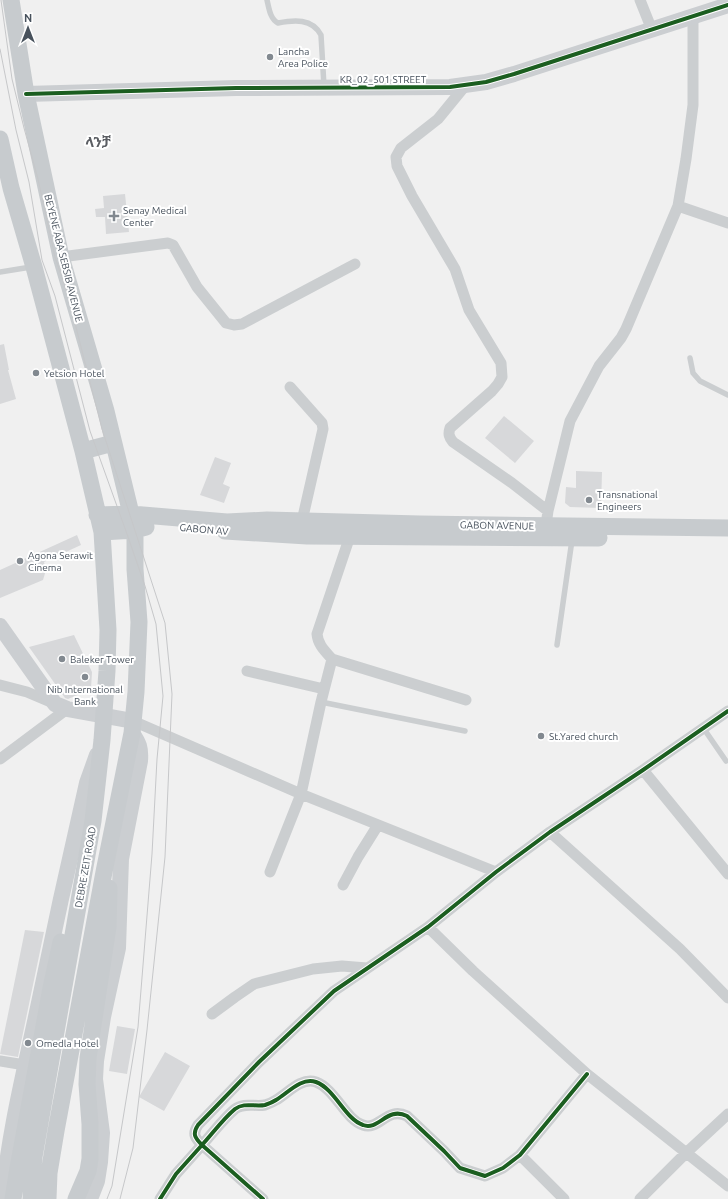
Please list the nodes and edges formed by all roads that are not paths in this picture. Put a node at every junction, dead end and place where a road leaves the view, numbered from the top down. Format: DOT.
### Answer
graph roads {
  1 [pos="11,0"];
  2 [pos="267,0"];
  3 [pos="640,0"];
  4 [pos="728,5"];
  5 [pos="694,15"];
  6 [pos="652,30"];
  7 [pos="465,86"];
  8 [pos="324,88"];
  9 [pos="26,94"];
  10 [pos="0,139"];
  11 [pos="678,206"];
  12 [pos="728,223"];
  13 [pos="61,257"];
  14 [pos="355,264"];
  15 [pos="34,267"];
  16 [pos="0,272"];
  17 [pos="690,358"];
  18 [pos="290,387"];
  19 [pos="728,395"];
  20 [pos="113,443"];
  21 [pos="83,451"];
  22 [pos="97,515"];
  23 [pos="267,520"];
  24 [pos="133,522"];
  25 [pos="546,525"];
  26 [pos="305,528"];
  27 [pos="728,528"];
  28 [pos="102,532"];
  29 [pos="350,536"];
  30 [pos="573,538"];
  31 [pos="728,538"];
  32 [pos="0,626"];
  33 [pos="557,645"];
  34 [pos="332,660"];
  35 [pos="247,671"];
  36 [pos="0,685"];
  37 [pos="324,688"];
  38 [pos="466,700"];
  39 [pos="321,702"];
  40 [pos="61,706"];
  41 [pos="728,711"];
  42 [pos="104,716"];
  43 [pos="133,727"];
  44 [pos="704,729"];
  45 [pos="464,731"];
  46 [pos="102,740"];
  47 [pos="0,759"];
  48 [pos="726,761"];
  49 [pos="643,770"];
  50 [pos="301,794"];
  51 [pos="378,825"];
  52 [pos="550,832"];
  53 [pos="87,860"];
  54 [pos="104,872"];
  55 [pos="270,872"];
  56 [pos="496,872"];
  57 [pos="728,874"];
  58 [pos="343,885"];
  59 [pos="428,927"];
  60 [pos="367,968"];
  61 [pos="728,998"];
  62 [pos="212,1014"];
  63 [pos="0,1061"];
  64 [pos="25,1065"];
  65 [pos="587,1074"];
  66 [pos="728,1114"];
  67 [pos="6,1135"];
  68 [pos="202,1145"];
  69 [pos="686,1153"];
  70 [pos="520,1155"];
  71 [pos="728,1186"];
  72 [pos="651,1189"];
  73 [pos="3,1199"];
  74 [pos="14,1199"];
  75 [pos="31,1199"];
  76 [pos="48,1199"];
  77 [pos="76,1199"];
  78 [pos="90,1199"];
  79 [pos="160,1199"];
  80 [pos="263,1199"];
  81 [pos="564,1199"];
  82 [pos="640,1199"];
  83 [pos="657,1199"];
  1 -- 9 [label="main road, BEYENE ABA SEBSIB AVENUE"];
  2 -- 8 [label="lane"];
  3 -- 6 [label="street"];
  4 -- 5 [label="main road, KR_02_501 STREET"];
  5 -- 6 [label="main road, KR_02_501 STREET"];
  5 -- 11 [label="street"];
  6 -- 7 [label="main road, KR_02_501 STREET"];
  7 -- 8 [label="main road, KR_02_501 STREET"];
  7 -- 25 [label="street"];
  8 -- 9 [label="main road, KR_02_501 STREET"];
  9 -- 13 [label="main road, BEYENE ABA SEBSIB AVENUE"];
  10 -- 15 [label="main road"];
  11 -- 12 [label="street"];
  11 -- 25 [label="street"];
  13 -- 14 [label="street"];
  13 -- 20 [label="main road, BEYENE ABA SEBSIB AVENUE"];
  15 -- 16 [label="lane"];
  15 -- 21 [label="main road"];
  17 -- 19 [label="lane"];
  18 -- 26 [label="street"];
  20 -- 21 [label="main road"];
  20 -- 24 [label="main road, BEYENE ABA SEBSIB AVENUE"];
  21 -- 22 [label="main road"];
  22 -- 24 [label="main road"];
  22 -- 28 [label="main road"];
  23 -- 24 [label="main road, GABON AV"];
  23 -- 26 [label="main road, GABON AVENUE"];
  24 -- 26 [label="main road, GABON AV"];
  24 -- 28 [label="main road, GABON AV"];
  24 -- 43 [label="main road, BEYENE ABA SEBSIB AVENUE"];
  25 -- 26 [label="main road, GABON AVENUE"];
  25 -- 27 [label="main road, GABON AVENUE"];
  25 -- 29 [label="main road, GABON AVENUE"];
  25 -- 30 [label="main road, GABON AVENUE"];
  26 -- 29 [label="main road, GABON AVENUE"];
  28 -- 42 [label="main road, DEBRE ZEIT ROAD"];
  29 -- 34 [label="street"];
  30 -- 31 [label="main road, GABON AVENUE"];
  30 -- 33 [label="lane"];
  32 -- 40 [label="main road"];
  34 -- 37 [label="street"];
  34 -- 38 [label="street"];
  35 -- 37 [label="street"];
  36 -- 40 [label="street"];
  37 -- 39 [label="street"];
  39 -- 45 [label="lane"];
  39 -- 50 [label="street"];
  40 -- 42 [label="main road"];
  40 -- 47 [label="street"];
  41 -- 44 [label="street"];
  42 -- 43 [label="main road"];
  42 -- 46 [label="main road, DEBRE ZEIT ROAD"];
  43 -- 50 [label="street"];
  43 -- 54 [label="main road, BEYENE ABA SEBSIB AVENUE"];
  43 -- 78 [label="main road"];
  44 -- 48 [label="lane"];
  44 -- 49 [label="street"];
  46 -- 53 [label="main road, DEBRE ZEIT ROAD"];
  46 -- 64 [label="main road"];
  49 -- 52 [label="street"];
  49 -- 57 [label="street"];
  50 -- 51 [label="street"];
  50 -- 55 [label="street"];
  51 -- 56 [label="street"];
  51 -- 58 [label="street"];
  52 -- 56 [label="street"];
  52 -- 61 [label="street"];
  53 -- 74 [label="main road"];
  53 -- 75 [label="main road, DEBRE ZEIT ROAD"];
  54 -- 76 [label="main road, BEYENE ABA SEBSIB AVENUE"];
  54 -- 77 [label="main road"];
  56 -- 59 [label="street"];
  59 -- 60 [label="street"];
  59 -- 65 [label="street"];
  60 -- 62 [label="street"];
  60 -- 68 [label="street"];
  63 -- 64 [label="street"];
  64 -- 67 [label="main road"];
  65 -- 69 [label="street"];
  65 -- 70 [label="street"];
  66 -- 69 [label="street"];
  67 -- 73 [label="main road"];
  68 -- 70 [label="street"];
  68 -- 79 [label="street"];
  68 -- 80 [label="street"];
  69 -- 71 [label="street"];
  69 -- 72 [label="street"];
  70 -- 81 [label="street"];
  72 -- 82 [label="street"];
  72 -- 83 [label="street"];
}
